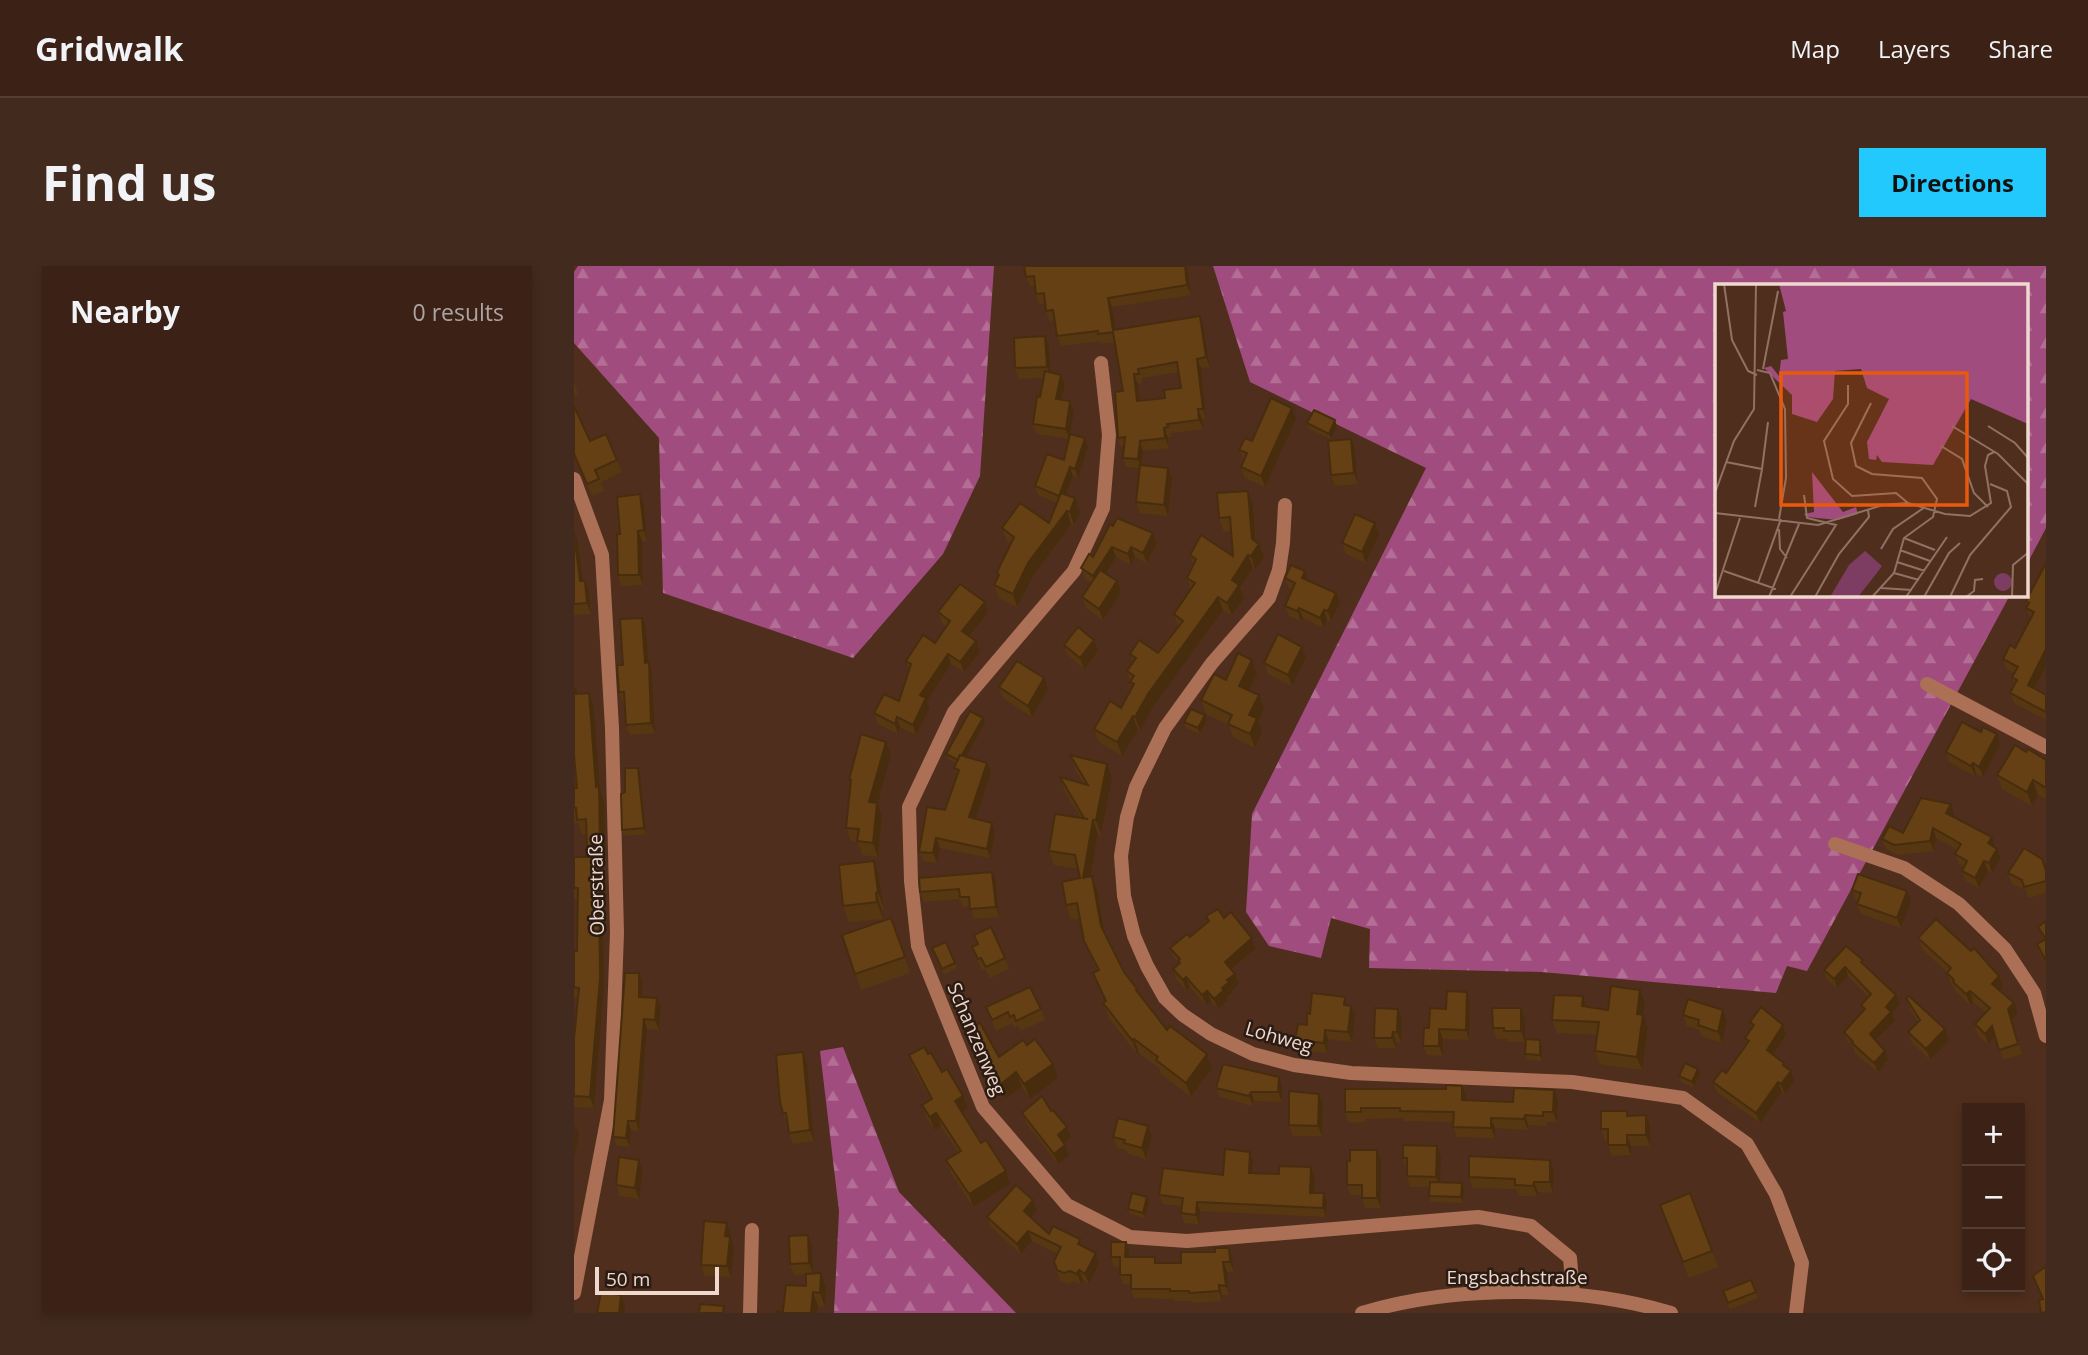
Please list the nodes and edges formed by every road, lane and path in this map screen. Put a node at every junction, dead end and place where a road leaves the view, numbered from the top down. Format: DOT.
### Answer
graph roads {
  1 [pos="1101,363"];
  2 [pos="574,479"];
  3 [pos="1285,505"];
  4 [pos="1927,684"];
  5 [pos="2046,747"];
  6 [pos="1835,844"];
  7 [pos="2046,1036"];
  8 [pos="752,1230"];
  9 [pos="574,1293"];
  10 [pos="1573,1293"];
  11 [pos="750,1313"];
  12 [pos="1362,1313"];
  13 [pos="1671,1313"];
  14 [pos="1796,1313"];
  1 -- 10 [label="street, Schanzenweg"];
  2 -- 9 [label="street, Oberstraße"];
  3 -- 14 [label="street, Lohweg"];
  4 -- 5 [label="street"];
  6 -- 7 [label="street"];
  8 -- 11 [label="street"];
  10 -- 12 [label="street, Engsbachstraße"];
  10 -- 13 [label="street, Engsbachstraße"];
}
